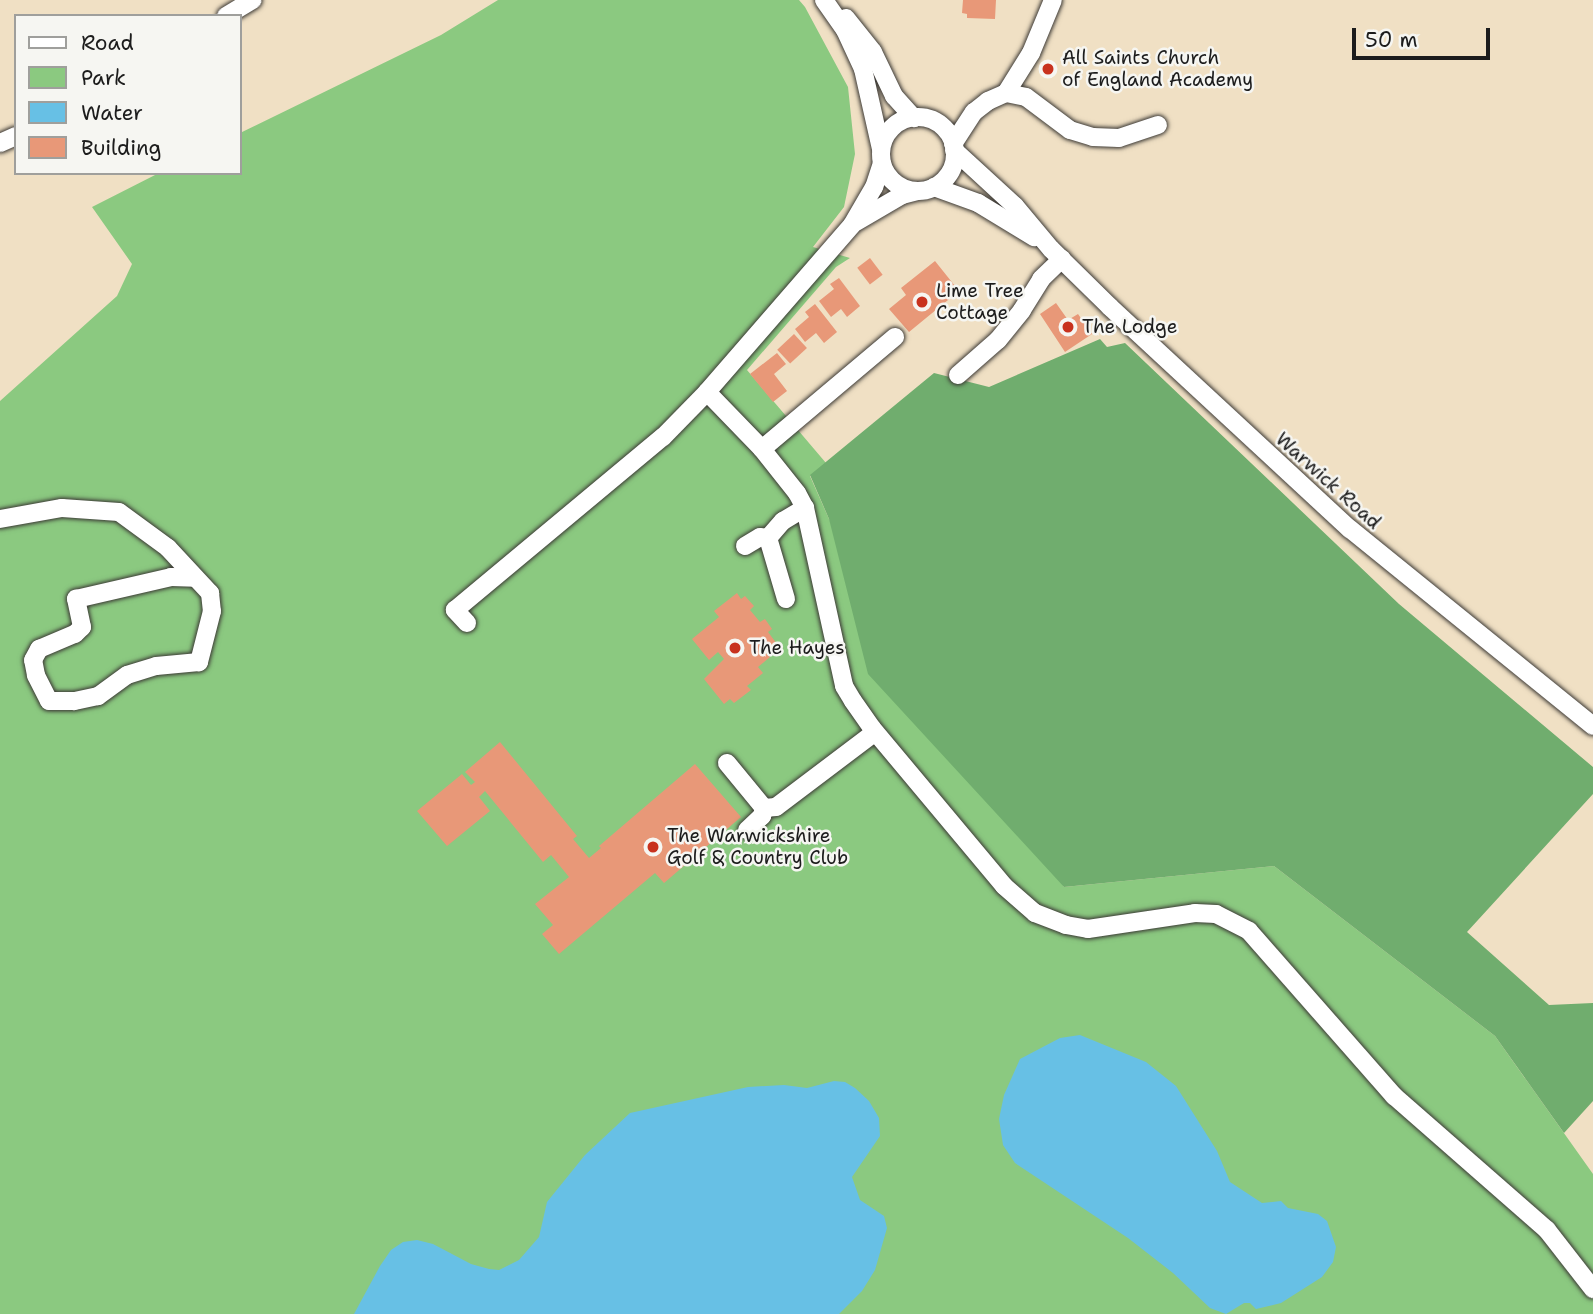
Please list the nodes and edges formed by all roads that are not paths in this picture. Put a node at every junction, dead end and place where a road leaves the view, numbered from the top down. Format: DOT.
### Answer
graph roads {
  1 [pos="253,0"];
  2 [pos="824,0"];
  3 [pos="1053,0"];
  4 [pos="229,14"];
  5 [pos="1006,93"];
  6 [pos="974,112"];
  7 [pos="922,119"];
  8 [pos="1158,124"];
  9 [pos="953,147"];
  10 [pos="882,156"];
  11 [pos="926,189"];
  12 [pos="852,225"];
  13 [pos="1056,254"];
  14 [pos="895,337"];
  15 [pos="958,375"];
  16 [pos="707,392"];
  17 [pos="762,449"];
  18 [pos="805,508"];
  19 [pos="0,519"];
  20 [pos="768,538"];
  21 [pos="745,546"];
  22 [pos="195,578"];
  23 [pos="786,599"];
  24 [pos="467,623"];
  25 [pos="1593,726"];
  26 [pos="875,732"];
  27 [pos="727,762"];
  28 [pos="764,807"];
  29 [pos="747,830"];
  30 [pos="1593,1289"];
  1 -- 4 [label="street"];
  2 -- 7 [label="street"];
  2 -- 10 [label="street"];
  3 -- 5 [label="street"];
  5 -- 6 [label="street"];
  5 -- 8 [label="street"];
  6 -- 7 [label="street"];
  6 -- 9 [label="street"];
  7 -- 9 [label="street"];
  7 -- 10 [label="street"];
  9 -- 11 [label="street"];
  9 -- 13 [label="street, Warwick Road"];
  10 -- 11 [label="street"];
  10 -- 12 [label="street"];
  11 -- 12 [label="street"];
  11 -- 13 [label="street, Warwick Road"];
  12 -- 16 [label="street"];
  13 -- 15 [label="street"];
  13 -- 25 [label="street, Warwick Road"];
  14 -- 17 [label="street"];
  16 -- 17 [label="street"];
  16 -- 24 [label="street"];
  17 -- 18 [label="street"];
  18 -- 20 [label="street"];
  18 -- 26 [label="street"];
  19 -- 22 [label="street"];
  20 -- 21 [label="street"];
  20 -- 23 [label="street"];
  22 -- 22 [label="street"];
  26 -- 28 [label="street"];
  26 -- 30 [label="street"];
  27 -- 28 [label="street"];
  28 -- 29 [label="street"];
}
